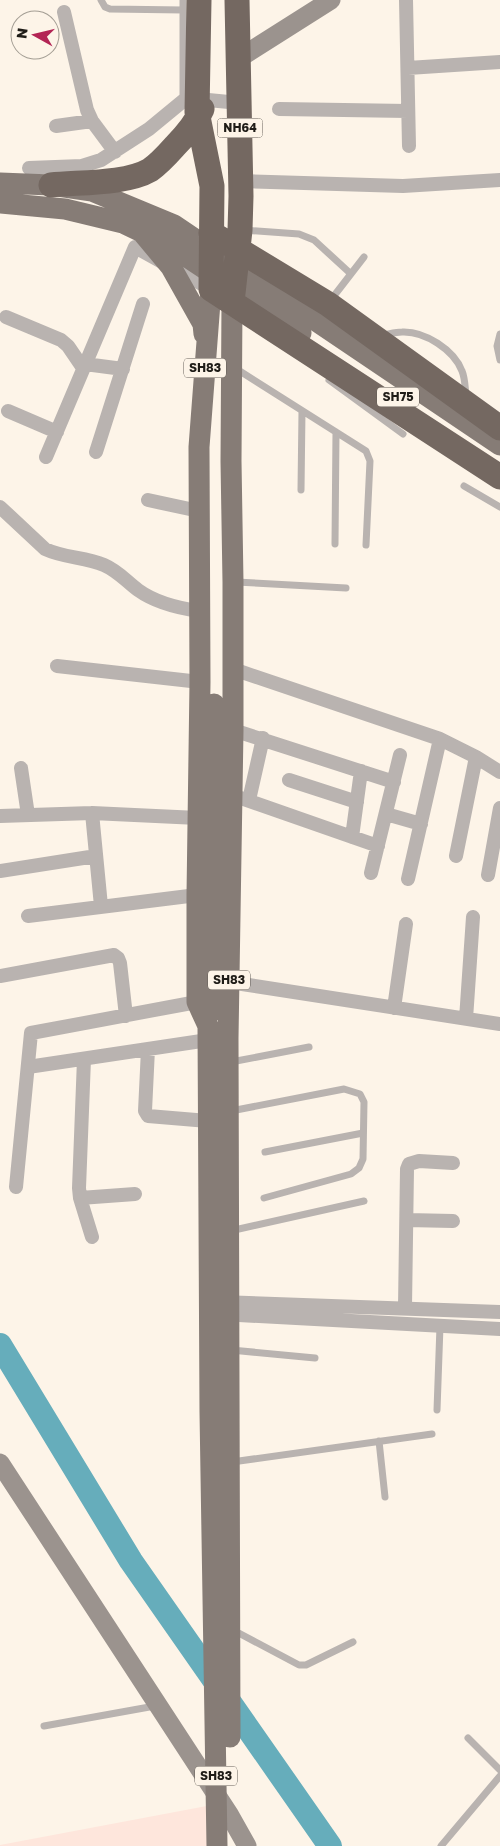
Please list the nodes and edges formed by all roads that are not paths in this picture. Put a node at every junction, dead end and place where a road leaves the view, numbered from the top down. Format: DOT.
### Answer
graph roads {
  1 [pos="102,0"];
  2 [pos="183,0"];
  3 [pos="214,0"];
  4 [pos="237,0"];
  5 [pos="331,0"];
  6 [pos="406,0"];
  7 [pos="191,5"];
  8 [pos="64,12"];
  9 [pos="238,59"];
  10 [pos="500,62"];
  11 [pos="408,68"];
  12 [pos="190,100"];
  13 [pos="239,103"];
  14 [pos="279,109"];
  15 [pos="408,111"];
  16 [pos="92,121"];
  17 [pos="56,126"];
  18 [pos="409,146"];
  19 [pos="115,152"];
  20 [pos="28,168"];
  21 [pos="500,180"];
  22 [pos="241,181"];
  23 [pos="0,183"];
  24 [pos="51,184"];
  25 [pos="0,203"];
  26 [pos="140,231"];
  27 [pos="211,233"];
  28 [pos="239,240"];
  29 [pos="364,257"];
  30 [pos="352,274"];
  31 [pos="210,289"];
  32 [pos="232,302"];
  33 [pos="143,304"];
  34 [pos="328,304"];
  35 [pos="6,317"];
  36 [pos="500,334"];
  37 [pos="300,336"];
  38 [pos="500,360"];
  39 [pos="84,366"];
  40 [pos="232,366"];
  41 [pos="123,369"];
  42 [pos="326,378"];
  43 [pos="302,410"];
  44 [pos="8,411"];
  45 [pos="500,428"];
  46 [pos="56,432"];
  47 [pos="336,432"];
  48 [pos="403,434"];
  49 [pos="500,445"];
  50 [pos="96,452"];
  51 [pos="46,457"];
  52 [pos="500,466"];
  53 [pos="500,477"];
  54 [pos="464,486"];
  55 [pos="302,490"];
  56 [pos="148,500"];
  57 [pos="0,507"];
  58 [pos="500,507"];
  59 [pos="199,511"];
  60 [pos="335,544"];
  61 [pos="366,545"];
  62 [pos="233,582"];
  63 [pos="346,588"];
  64 [pos="199,611"];
  65 [pos="57,666"];
  66 [pos="233,669"];
  67 [pos="200,682"];
  68 [pos="233,730"];
  69 [pos="264,738"];
  70 [pos="440,739"];
  71 [pos="400,755"];
  72 [pos="476,757"];
  73 [pos="21,768"];
  74 [pos="361,771"];
  75 [pos="500,772"];
  76 [pos="289,780"];
  77 [pos="394,782"];
  78 [pos="240,797"];
  79 [pos="357,802"];
  80 [pos="500,808"];
  81 [pos="92,813"];
  82 [pos="386,814"];
  83 [pos="28,815"];
  84 [pos="0,816"];
  85 [pos="198,818"];
  86 [pos="421,824"];
  87 [pos="352,837"];
  88 [pos="378,846"];
  89 [pos="96,856"];
  90 [pos="456,856"];
  91 [pos="0,871"];
  92 [pos="371,873"];
  93 [pos="488,875"];
  94 [pos="408,879"];
  95 [pos="197,895"];
  96 [pos="101,906"];
  97 [pos="28,916"];
  98 [pos="473,917"];
  99 [pos="406,924"];
  100 [pos="0,976"];
  101 [pos="229,982"];
  102 [pos="197,1002"];
  103 [pos="394,1008"];
  104 [pos="126,1016"];
  105 [pos="466,1019"];
  106 [pos="500,1024"];
  107 [pos="208,1033"];
  108 [pos="309,1047"];
  109 [pos="148,1049"];
  110 [pos="84,1059"];
  111 [pos="228,1063"];
  112 [pos="28,1067"];
  113 [pos="228,1111"];
  114 [pos="208,1121"];
  115 [pos="363,1132"];
  116 [pos="265,1152"];
  117 [pos="453,1163"];
  118 [pos="16,1187"];
  119 [pos="135,1194"];
  120 [pos="80,1198"];
  121 [pos="264,1198"];
  122 [pos="364,1201"];
  123 [pos="407,1220"];
  124 [pos="453,1221"];
  125 [pos="228,1231"];
  126 [pos="92,1237"];
  127 [pos="406,1307"];
  128 [pos="219,1308"];
  129 [pos="500,1312"];
  130 [pos="440,1326"];
  131 [pos="500,1329"];
  132 [pos="228,1350"];
  133 [pos="315,1358"];
  134 [pos="437,1410"];
  135 [pos="432,1434"];
  136 [pos="380,1441"];
  137 [pos="230,1462"];
  138 [pos="0,1463"];
  139 [pos="385,1497"];
  140 [pos="230,1628"];
  141 [pos="353,1642"];
  142 [pos="222,1657"];
  143 [pos="158,1705"];
  144 [pos="222,1710"];
  145 [pos="44,1726"];
  146 [pos="468,1738"];
  147 [pos="500,1770"];
  148 [pos="500,1776"];
  149 [pos="216,1794"];
  150 [pos="230,1814"];
  151 [pos="216,1846"];
  152 [pos="230,1846"];
  153 [pos="247,1846"];
  154 [pos="441,1846"];
  1 -- 7 [label="lane"];
  2 -- 7 [label="lane"];
  3 -- 24 [label="highway"];
  4 -- 9 [label="highway, NH64"];
  5 -- 9 [label="street"];
  6 -- 11 [label="street"];
  7 -- 12 [label="highway, NH64"];
  8 -- 16 [label="street"];
  9 -- 13 [label="highway, NH64"];
  10 -- 11 [label="street"];
  11 -- 15 [label="street"];
  12 -- 13 [label="street"];
  12 -- 19 [label="street"];
  12 -- 27 [label="highway, NH64"];
  13 -- 22 [label="highway, NH64"];
  14 -- 15 [label="street"];
  15 -- 18 [label="street"];
  16 -- 17 [label="street"];
  16 -- 19 [label="street"];
  19 -- 20 [label="street"];
  21 -- 22 [label="street"];
  22 -- 28 [label="highway, NH64"];
  23 -- 24 [label="main road, SH75"];
  24 -- 37 [label="main road, SH75"];
  25 -- 26 [label="main road, SH75"];
  26 -- 37 [label="main road, SH75"];
  26 -- 107 [label="main road"];
  27 -- 28 [label="highway"];
  27 -- 31 [label="highway, NH64"];
  28 -- 30 [label="lane"];
  28 -- 32 [label="highway, NH64"];
  28 -- 34 [label="highway"];
  29 -- 30 [label="lane"];
  30 -- 34 [label="lane"];
  31 -- 32 [label="highway"];
  31 -- 39 [label="street"];
  31 -- 59 [label="main road, SH83"];
  32 -- 37 [label="highway"];
  32 -- 40 [label="main road, SH83"];
  33 -- 41 [label="street"];
  34 -- 45 [label="highway"];
  35 -- 39 [label="street"];
  36 -- 38 [label="lane"];
  37 -- 49 [label="main road, SH75"];
  37 -- 52 [label="main road, SH75"];
  37 -- 53 [label="highway"];
  39 -- 41 [label="street"];
  39 -- 46 [label="street"];
  40 -- 43 [label="lane"];
  40 -- 62 [label="main road, SH83"];
  41 -- 50 [label="street"];
  42 -- 48 [label="lane"];
  43 -- 47 [label="lane"];
  43 -- 55 [label="lane"];
  44 -- 46 [label="street"];
  46 -- 51 [label="street"];
  47 -- 60 [label="lane"];
  47 -- 61 [label="lane"];
  54 -- 58 [label="lane"];
  56 -- 59 [label="street"];
  57 -- 64 [label="street"];
  59 -- 64 [label="main road, SH83"];
  62 -- 63 [label="lane"];
  62 -- 66 [label="main road, SH83"];
  64 -- 67 [label="main road, SH83"];
  65 -- 67 [label="street"];
  66 -- 68 [label="main road, SH83"];
  66 -- 70 [label="street"];
  67 -- 85 [label="main road, SH83"];
  68 -- 69 [label="street"];
  68 -- 78 [label="main road, SH83"];
  69 -- 74 [label="street"];
  69 -- 78 [label="street"];
  70 -- 72 [label="street"];
  70 -- 86 [label="street"];
  71 -- 77 [label="street"];
  72 -- 75 [label="street"];
  72 -- 90 [label="street"];
  73 -- 83 [label="street"];
  74 -- 77 [label="street"];
  74 -- 79 [label="street"];
  76 -- 79 [label="street"];
  77 -- 82 [label="street"];
  78 -- 87 [label="street"];
  78 -- 101 [label="main road, SH83"];
  79 -- 87 [label="street"];
  80 -- 93 [label="street"];
  81 -- 83 [label="street"];
  81 -- 85 [label="street"];
  81 -- 89 [label="street"];
  82 -- 86 [label="street"];
  82 -- 88 [label="street"];
  83 -- 84 [label="street"];
  85 -- 95 [label="main road, SH83"];
  86 -- 94 [label="street"];
  87 -- 88 [label="street"];
  88 -- 92 [label="street"];
  89 -- 91 [label="street"];
  89 -- 96 [label="street"];
  95 -- 96 [label="street"];
  95 -- 102 [label="main road, SH83"];
  96 -- 97 [label="street"];
  98 -- 105 [label="street"];
  99 -- 103 [label="street"];
  100 -- 104 [label="street"];
  101 -- 103 [label="street"];
  101 -- 111 [label="main road, SH83"];
  102 -- 104 [label="street"];
  102 -- 107 [label="main road, SH83"];
  103 -- 105 [label="street"];
  104 -- 112 [label="street"];
  105 -- 106 [label="street"];
  107 -- 109 [label="street"];
  107 -- 114 [label="main road, SH83"];
  108 -- 111 [label="lane"];
  109 -- 110 [label="street"];
  109 -- 114 [label="street"];
  110 -- 112 [label="street"];
  110 -- 120 [label="street"];
  111 -- 113 [label="main road, SH83"];
  112 -- 118 [label="street"];
  113 -- 115 [label="lane"];
  113 -- 125 [label="main road, SH83"];
  114 -- 128 [label="main road, SH83"];
  115 -- 116 [label="lane"];
  115 -- 121 [label="lane"];
  117 -- 123 [label="street"];
  119 -- 120 [label="street"];
  120 -- 126 [label="street"];
  122 -- 125 [label="lane"];
  123 -- 124 [label="street"];
  123 -- 127 [label="street"];
  125 -- 128 [label="main road, SH83"];
  127 -- 128 [label="street"];
  127 -- 129 [label="street"];
  128 -- 130 [label="street"];
  128 -- 132 [label="main road, SH83"];
  128 -- 142 [label="main road, SH83"];
  130 -- 131 [label="street"];
  130 -- 134 [label="lane"];
  132 -- 133 [label="lane"];
  132 -- 137 [label="main road, SH83"];
  135 -- 136 [label="lane"];
  136 -- 137 [label="lane"];
  136 -- 139 [label="lane"];
  137 -- 140 [label="main road, SH83"];
  138 -- 143 [label="street"];
  140 -- 141 [label="lane"];
  140 -- 142 [label="main road, SH83"];
  142 -- 144 [label="main road, SH83"];
  143 -- 145 [label="lane"];
  143 -- 149 [label="street"];
  144 -- 149 [label="main road, SH83"];
  144 -- 150 [label="main road, SH83"];
  146 -- 147 [label="lane"];
  148 -- 154 [label="lane"];
  149 -- 150 [label="street"];
  149 -- 151 [label="main road, SH83"];
  150 -- 152 [label="main road, SH83"];
  150 -- 153 [label="street"];
}
